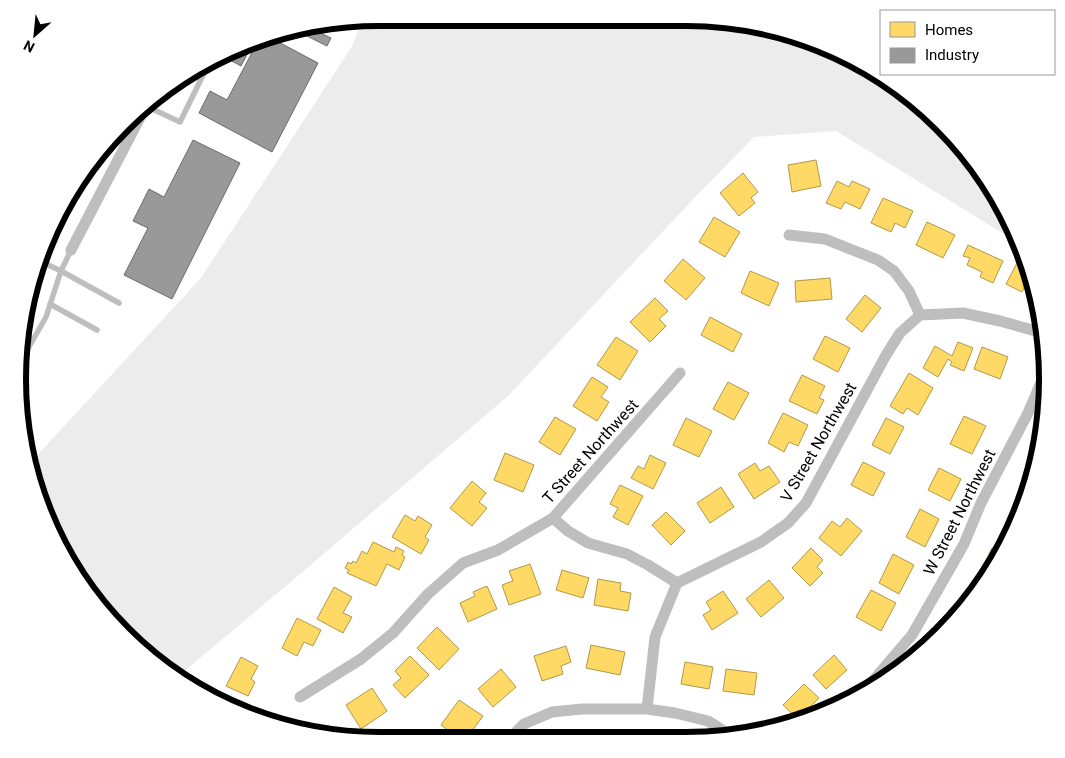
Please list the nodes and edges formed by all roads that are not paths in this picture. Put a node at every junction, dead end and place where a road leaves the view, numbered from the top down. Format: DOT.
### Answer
graph roads {
  1 [pos="201,75"];
  2 [pos="151,109"];
  3 [pos="138,122"];
  4 [pos="789,235"];
  5 [pos="71,250"];
  6 [pos="46,264"];
  7 [pos="61,272"];
  8 [pos="119,303"];
  9 [pos="50,304"];
  10 [pos="920,315"];
  11 [pos="1035,329"];
  12 [pos="97,330"];
  13 [pos="28,349"];
  14 [pos="680,373"];
  15 [pos="1039,388"];
  16 [pos="552,518"];
  17 [pos="677,583"];
  18 [pos="879,674"];
  19 [pos="300,697"];
  20 [pos="647,709"];
  21 [pos="722,730"];
  22 [pos="516,732"];
  1 -- 2 [label="lane"];
  3 -- 5 [label="street"];
  4 -- 10 [label="street"];
  5 -- 7 [label="lane"];
  6 -- 7 [label="lane"];
  7 -- 8 [label="lane"];
  7 -- 9 [label="lane"];
  9 -- 12 [label="lane"];
  9 -- 13 [label="lane"];
  10 -- 11 [label="street"];
  10 -- 17 [label="street, V Street Northwest"];
  14 -- 16 [label="street, T Street Northwest"];
  15 -- 18 [label="street, W Street Northwest"];
  16 -- 17 [label="street"];
  16 -- 19 [label="street, T Street Northwest"];
  17 -- 20 [label="street"];
  20 -- 21 [label="street"];
  20 -- 22 [label="street"];
}
